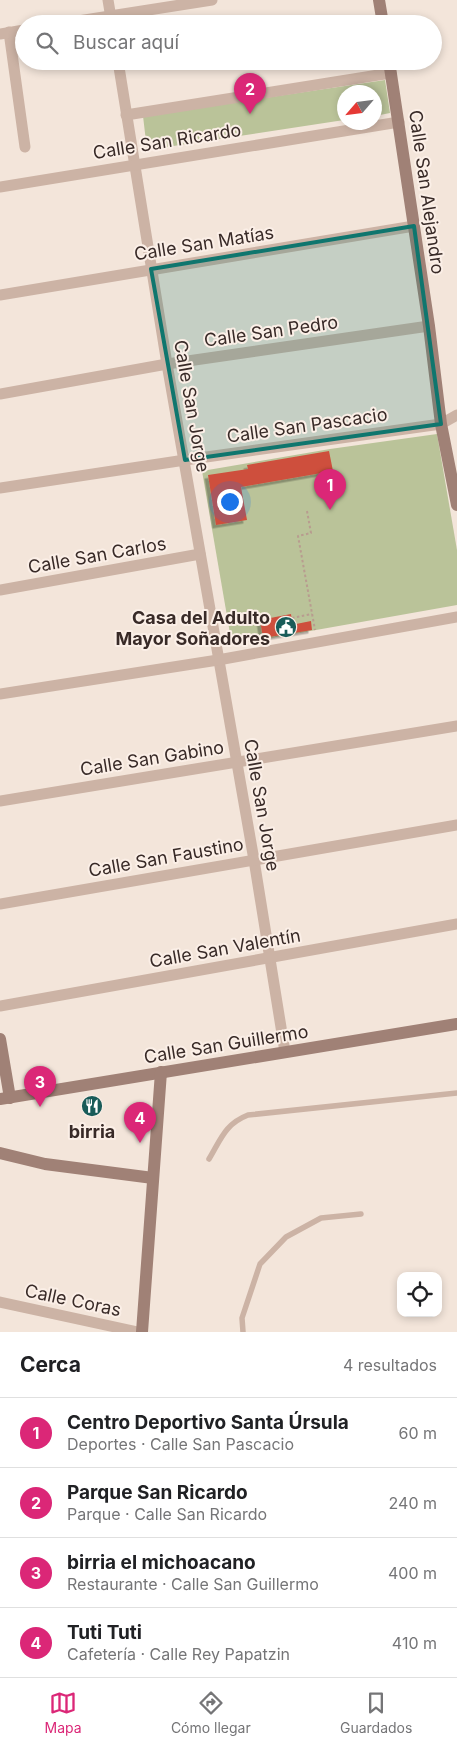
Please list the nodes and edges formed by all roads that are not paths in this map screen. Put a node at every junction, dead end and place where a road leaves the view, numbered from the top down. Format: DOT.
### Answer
graph roads {
  1 [pos="108,0"];
  2 [pos="212,0"];
  3 [pos="379,0"];
  4 [pos="110,15"];
  5 [pos="132,15"];
  6 [pos="382,15"];
  7 [pos="4,33"];
  8 [pos="119,70"];
  9 [pos="374,70"];
  10 [pos="390,70"];
  11 [pos="126,115"];
  12 [pos="399,122"];
  13 [pos="25,147"];
  14 [pos="134,164"];
  15 [pos="0,187"];
  16 [pos="414,226"];
  17 [pos="151,269"];
  18 [pos="0,295"];
  19 [pos="429,326"];
  20 [pos="167,364"];
  21 [pos="0,394"];
  22 [pos="457,415"];
  23 [pos="441,424"];
  24 [pos="185,460"];
  25 [pos="0,488"];
  26 [pos="457,505"];
  27 [pos="200,554"];
  28 [pos="0,590"];
  29 [pos="457,618"];
  30 [pos="218,660"];
  31 [pos="0,694"];
  32 [pos="457,726"];
  33 [pos="236,762"];
  34 [pos="0,801"];
  35 [pos="457,825"];
  36 [pos="254,860"];
  37 [pos="0,904"];
  38 [pos="457,924"];
  39 [pos="270,957"];
  40 [pos="0,1006"];
  41 [pos="457,1024"];
  42 [pos="0,1039"];
  43 [pos="285,1052"];
  44 [pos="161,1072"];
  45 [pos="457,1093"];
  46 [pos="5,1098"];
  47 [pos="0,1153"];
  48 [pos="209,1159"];
  49 [pos="152,1178"];
  50 [pos="361,1214"];
  51 [pos="0,1302"];
  52 [pos="138,1332"];
  53 [pos="142,1332"];
  54 [pos="243,1332"];
  1 -- 4 [label="street"];
  2 -- 5 [label="street"];
  3 -- 6 [label="street"];
  7 -- 13 [label="street"];
  8 -- 11 [label="street, Calle San Jorge"];
  9 -- 11 [label="street, Calle San Ricardo"];
  10 -- 12 [label="street, Calle San Alejandro"];
  11 -- 14 [label="street, Calle San Jorge"];
  12 -- 14 [label="street, Calle San Ricardo"];
  12 -- 16 [label="street, Calle San Alejandro"];
  14 -- 15 [label="street, Calle San Ricardo"];
  14 -- 17 [label="street, Calle San Jorge"];
  16 -- 17 [label="street, Calle San Matías"];
  16 -- 19 [label="street, Calle San Alejandro"];
  17 -- 18 [label="street, Calle San Matías"];
  17 -- 20 [label="street, Calle San Jorge"];
  19 -- 20 [label="street, Calle San Pedro"];
  19 -- 23 [label="street, Calle San Alejandro"];
  20 -- 21 [label="street, Calle San Pedro"];
  20 -- 24 [label="street, Calle San Jorge"];
  22 -- 23 [label="street"];
  23 -- 24 [label="street, Calle San Pascacio"];
  23 -- 26 [label="street, Calle San Alejandro"];
  24 -- 25 [label="street, Calle San Pascacio"];
  24 -- 27 [label="street, Calle San Jorge"];
  27 -- 28 [label="street, Calle San Carlos"];
  27 -- 30 [label="street, Calle San Jorge"];
  29 -- 30 [label="street"];
  30 -- 31 [label="street"];
  30 -- 33 [label="street, Calle San Jorge"];
  32 -- 33 [label="street, Calle San Gabino"];
  33 -- 34 [label="street, Calle San Gabino"];
  33 -- 36 [label="street, Calle San Jorge"];
  35 -- 36 [label="street, Calle San Faustino"];
  36 -- 37 [label="street, Calle San Faustino"];
  36 -- 39 [label="street, Calle San Jorge"];
  38 -- 39 [label="street, Calle San Valentín"];
  39 -- 40 [label="street, Calle San Valentín"];
  39 -- 43 [label="street, Calle San Jorge"];
  41 -- 43 [label="street, Calle San Guillermo"];
  42 -- 46 [label="street"];
  43 -- 44 [label="street, Calle San Guillermo"];
  44 -- 46 [label="street, Calle San Guillermo"];
  44 -- 49 [label="street"];
  45 -- 48 [label="lane"];
  47 -- 49 [label="street"];
  49 -- 53 [label="street"];
  50 -- 54 [label="lane"];
  51 -- 52 [label="street, Calle Coras"];
}
